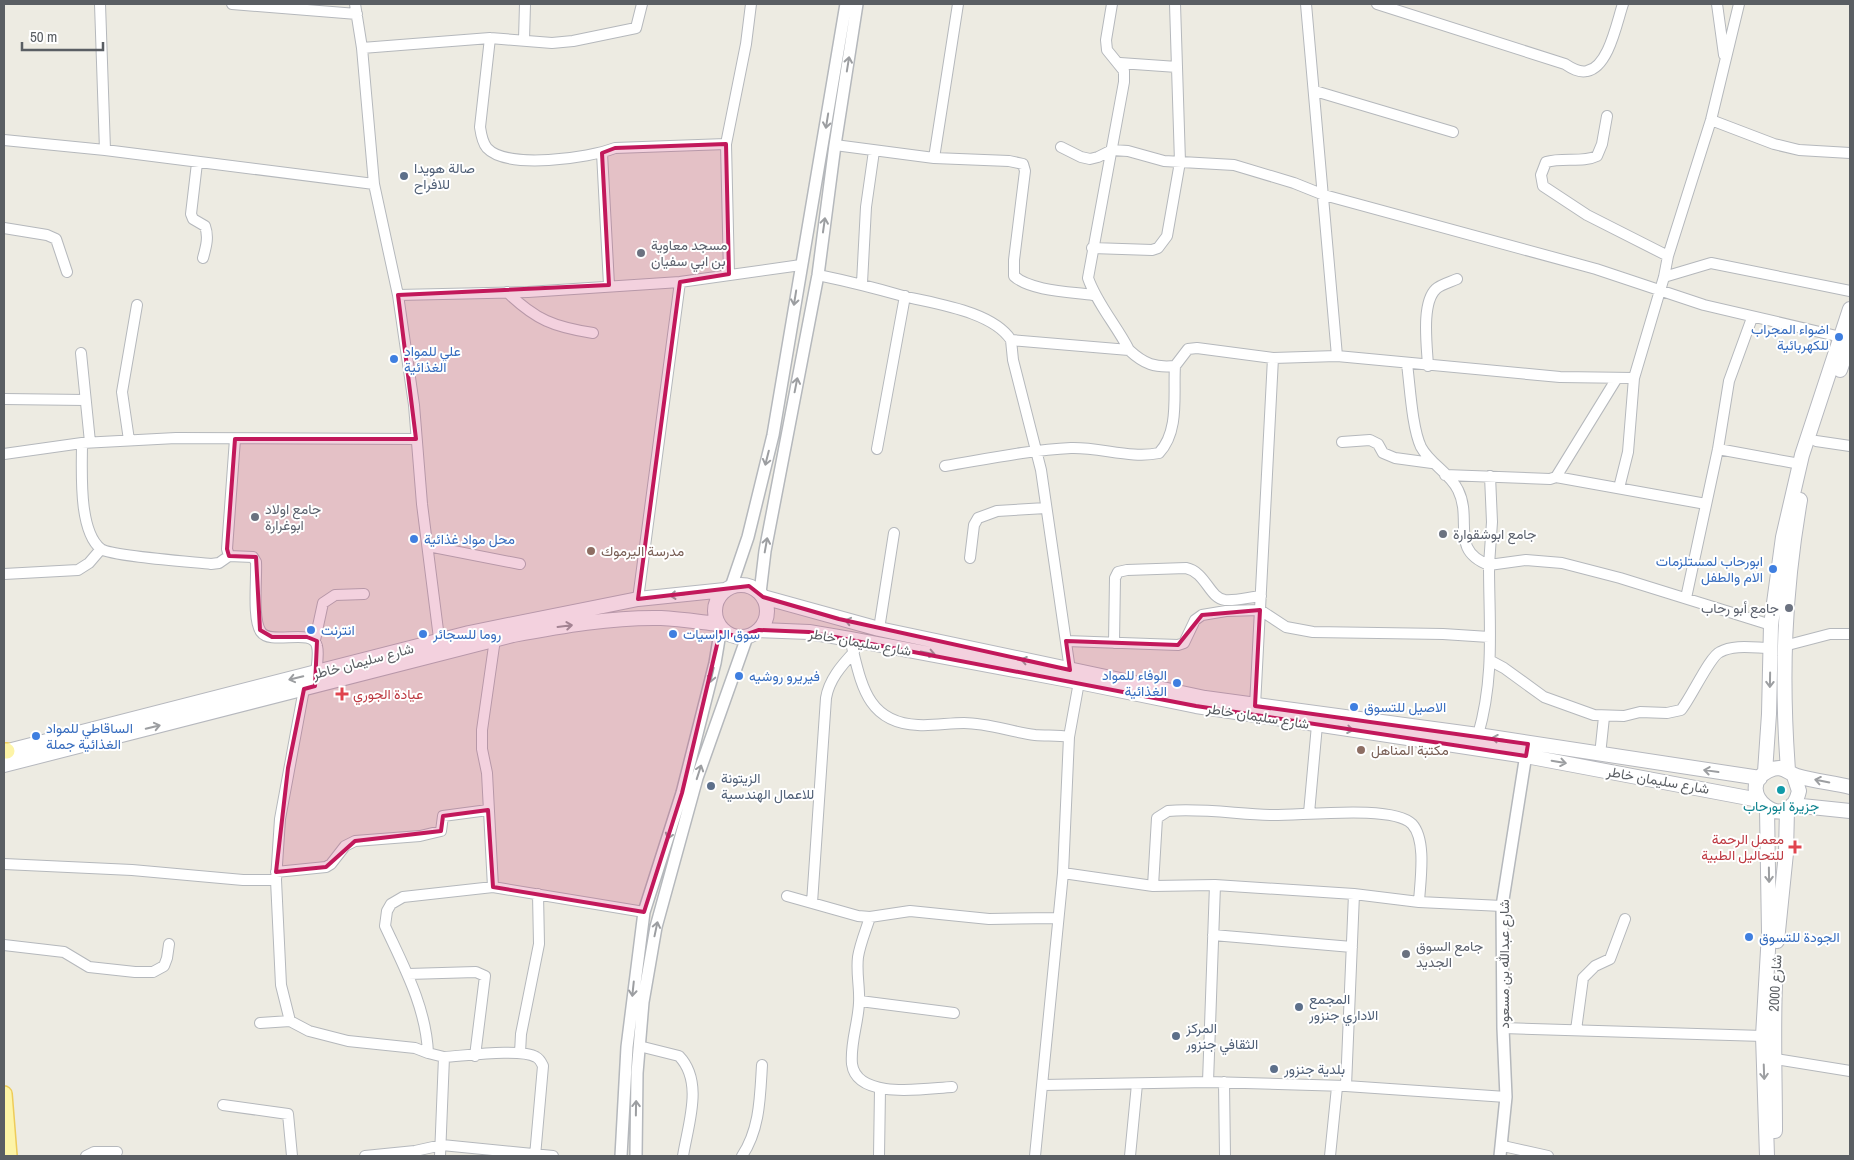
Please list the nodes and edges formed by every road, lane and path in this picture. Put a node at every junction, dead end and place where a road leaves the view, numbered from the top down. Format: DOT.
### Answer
graph roads {
  1 [pos="100,4"];
  2 [pos="232,4"];
  3 [pos="525,4"];
  4 [pos="642,4"];
  5 [pos="751,4"];
  6 [pos="846,4"];
  7 [pos="857,4"];
  8 [pos="958,4"];
  9 [pos="1112,4"];
  10 [pos="1175,4"];
  11 [pos="1306,4"];
  12 [pos="1377,4"];
  13 [pos="1623,4"];
  14 [pos="1717,4"];
  15 [pos="1739,4"];
  16 [pos="356,9"];
  17 [pos="490,38"];
  18 [pos="524,40"];
  19 [pos="362,48"];
  20 [pos="1120,63"];
  21 [pos="1725,63"];
  22 [pos="1177,67"];
  23 [pos="1314,91"];
  24 [pos="1607,116"];
  25 [pos="1711,120"];
  26 [pos="1454,132"];
  27 [pos="4,140"];
  28 [pos="726,144"];
  29 [pos="835,145"];
  30 [pos="1060,148"];
  31 [pos="105,150"];
  32 [pos="1112,150"];
  33 [pos="874,151"];
  34 [pos="602,153"];
  35 [pos="1850,153"];
  36 [pos="934,158"];
  37 [pos="1180,162"];
  38 [pos="197,163"];
  39 [pos="374,184"];
  40 [pos="1324,195"];
  41 [pos="4,228"];
  42 [pos="1092,248"];
  43 [pos="1668,256"];
  44 [pos="203,258"];
  45 [pos="801,264"];
  46 [pos="67,272"];
  47 [pos="729,274"];
  48 [pos="818,275"];
  49 [pos="1664,277"];
  50 [pos="1457,279"];
  51 [pos="680,282"];
  52 [pos="862,283"];
  53 [pos="609,285"];
  54 [pos="1660,289"];
  55 [pos="1850,291"];
  56 [pos="507,292"];
  57 [pos="398,295"];
  58 [pos="1094,295"];
  59 [pos="905,296"];
  60 [pos="137,305"];
  61 [pos="1850,309"];
  62 [pos="1752,318"];
  63 [pos="593,333"];
  64 [pos="1846,339"];
  65 [pos="1011,340"];
  66 [pos="1129,350"];
  67 [pos="81,353"];
  68 [pos="1338,356"];
  69 [pos="1273,358"];
  70 [pos="1408,364"];
  71 [pos="1175,366"];
  72 [pos="1428,366"];
  73 [pos="1617,378"];
  74 [pos="1634,378"];
  75 [pos="4,399"];
  76 [pos="86,400"];
  77 [pos="235,439"];
  78 [pos="416,439"];
  79 [pos="130,440"];
  80 [pos="1816,441"];
  81 [pos="1342,442"];
  82 [pos="86,443"];
  83 [pos="1850,446"];
  84 [pos="877,449"];
  85 [pos="1718,449"];
  86 [pos="1036,451"];
  87 [pos="4,454"];
  88 [pos="1432,463"];
  89 [pos="1800,464"];
  90 [pos="945,466"];
  91 [pos="1445,475"];
  92 [pos="1490,476"];
  93 [pos="1556,477"];
  94 [pos="1619,488"];
  95 [pos="1706,504"];
  96 [pos="1046,508"];
  97 [pos="894,533"];
  98 [pos="428,546"];
  99 [pos="101,549"];
  100 [pos="229,556"];
  101 [pos="970,558"];
  102 [pos="520,564"];
  103 [pos="1489,565"];
  104 [pos="4,574"];
  105 [pos="728,589"];
  106 [pos="364,594"];
  107 [pos="762,595"];
  108 [pos="1261,596"];
  109 [pos="1686,598"];
  110 [pos="638,599"];
  111 [pos="1260,610"];
  112 [pos="720,625"];
  113 [pos="1771,625"];
  114 [pos="879,629"];
  115 [pos="753,633"];
  116 [pos="1850,634"];
  117 [pos="1489,637"];
  118 [pos="495,639"];
  119 [pos="314,640"];
  120 [pos="1066,641"];
  121 [pos="1114,643"];
  122 [pos="852,646"];
  123 [pos="440,647"];
  124 [pos="1777,647"];
  125 [pos="1491,662"];
  126 [pos="1070,670"];
  127 [pos="316,673"];
  128 [pos="1079,682"];
  129 [pos="304,689"];
  130 [pos="1255,706"];
  131 [pos="1604,717"];
  132 [pos="1317,725"];
  133 [pos="1478,735"];
  134 [pos="1070,737"];
  135 [pos="1527,750"];
  136 [pos="5,755"];
  137 [pos="1600,755"];
  138 [pos="1791,773"];
  139 [pos="1762,775"];
  140 [pos="1850,787"];
  141 [pos="1763,804"];
  142 [pos="1790,807"];
  143 [pos="488,810"];
  144 [pos="1850,810"];
  145 [pos="1309,813"];
  146 [pos="4,864"];
  147 [pos="1063,873"];
  148 [pos="276,876"];
  149 [pos="1215,885"];
  150 [pos="1153,886"];
  151 [pos="493,887"];
  152 [pos="538,894"];
  153 [pos="1354,894"];
  154 [pos="787,896"];
  155 [pos="1419,902"];
  156 [pos="812,903"];
  157 [pos="1502,906"];
  158 [pos="644,912"];
  159 [pos="870,917"];
  160 [pos="1057,918"];
  161 [pos="1624,919"];
  162 [pos="1214,936"];
  163 [pos="169,944"];
  164 [pos="4,945"];
  165 [pos="1352,947"];
  166 [pos="408,974"];
  167 [pos="860,1001"];
  168 [pos="954,1013"];
  169 [pos="290,1021"];
  170 [pos="260,1023"];
  171 [pos="1503,1028"];
  172 [pos="1576,1030"];
  173 [pos="1763,1036"];
  174 [pos="640,1046"];
  175 [pos="428,1052"];
  176 [pos="520,1053"];
  177 [pos="475,1056"];
  178 [pos="444,1057"];
  179 [pos="1776,1059"];
  180 [pos="762,1065"];
  181 [pos="1850,1071"];
  182 [pos="1208,1082"];
  183 [pos="1224,1082"];
  184 [pos="1137,1084"];
  185 [pos="1044,1085"];
  186 [pos="1341,1086"];
  187 [pos="952,1087"];
  188 [pos="880,1089"];
  189 [pos="4,1094"];
  190 [pos="1506,1097"];
  191 [pos="223,1105"];
  192 [pos="442,1145"];
  193 [pos="1502,1151"];
  194 [pos="117,1152"];
  195 [pos="536,1155"];
  196 [pos="9,1156"];
  197 [pos="86,1156"];
  198 [pos="292,1156"];
  199 [pos="365,1156"];
  200 [pos="440,1156"];
  201 [pos="553,1156"];
  202 [pos="621,1156"];
  203 [pos="636,1156"];
  204 [pos="683,1156"];
  205 [pos="742,1156"];
  206 [pos="879,1156"];
  207 [pos="1035,1156"];
  208 [pos="1130,1156"];
  209 [pos="1225,1156"];
  210 [pos="1330,1156"];
  211 [pos="1548,1156"];
  212 [pos="1767,1156"];
  213 [pos="1776,1156"];
  1 -- 31 [label="street"];
  2 -- 16 [label="street"];
  3 -- 18 [label="street"];
  4 -- 18 [label="street"];
  5 -- 28 [label="street"];
  6 -- 45 [label="street, one-way"];
  29 -- 7 [label="street, one-way"];
  8 -- 36 [label="street"];
  9 -- 20 [label="street"];
  10 -- 22 [label="street"];
  11 -- 23 [label="street"];
  12 -- 13 [label="street"];
  14 -- 21 [label="street"];
  15 -- 21 [label="street"];
  16 -- 19 [label="street"];
  17 -- 18 [label="street"];
  17 -- 19 [label="street"];
  17 -- 34 [label="street"];
  19 -- 39 [label="street"];
  20 -- 22 [label="street"];
  20 -- 32 [label="street"];
  21 -- 25 [label="street"];
  22 -- 37 [label="street"];
  23 -- 26 [label="street"];
  23 -- 40 [label="street"];
  24 -- 43 [label="street"];
  25 -- 35 [label="street"];
  25 -- 43 [label="street"];
  27 -- 31 [label="street"];
  28 -- 34 [label="street"];
  28 -- 47 [label="street"];
  29 -- 33 [label="street"];
  48 -- 29 [label="street, one-way"];
  30 -- 32 [label="street"];
  31 -- 38 [label="street"];
  32 -- 37 [label="street"];
  32 -- 42 [label="street"];
  33 -- 36 [label="street"];
  33 -- 52 [label="street"];
  34 -- 53 [label="street"];
  36 -- 58 [label="street"];
  37 -- 40 [label="street"];
  37 -- 42 [label="street"];
  38 -- 39 [label="street"];
  38 -- 44 [label="street"];
  39 -- 57 [label="street"];
  40 -- 54 [label="street"];
  40 -- 68 [label="street"];
  41 -- 46 [label="street"];
  42 -- 58 [label="street"];
  43 -- 49 [label="street"];
  45 -- 47 [label="street"];
  45 -- 105 [label="street, one-way"];
  47 -- 51 [label="street"];
  48 -- 52 [label="street"];
  107 -- 48 [label="street, one-way"];
  49 -- 54 [label="street"];
  49 -- 55 [label="street"];
  50 -- 72 [label="street"];
  51 -- 53 [label="street"];
  51 -- 110 [label="street"];
  52 -- 59 [label="street"];
  53 -- 56 [label="street"];
  54 -- 62 [label="street"];
  54 -- 74 [label="street"];
  56 -- 57 [label="street"];
  56 -- 63 [label="street"];
  57 -- 78 [label="street"];
  58 -- 66 [label="street"];
  59 -- 65 [label="street"];
  59 -- 84 [label="street"];
  60 -- 79 [label="street"];
  61 -- 64 [label="main road"];
  62 -- 64 [label="street"];
  62 -- 85 [label="street"];
  64 -- 80 [label="main road"];
  64 -- 89 [label="main road"];
  65 -- 66 [label="street"];
  65 -- 86 [label="street"];
  66 -- 71 [label="street"];
  67 -- 76 [label="street"];
  68 -- 69 [label="street"];
  68 -- 70 [label="street"];
  69 -- 71 [label="street"];
  69 -- 108 [label="street"];
  70 -- 72 [label="street"];
  70 -- 88 [label="street"];
  71 -- 86 [label="street"];
  72 -- 73 [label="street"];
  73 -- 74 [label="street"];
  73 -- 93 [label="street"];
  74 -- 94 [label="street"];
  75 -- 76 [label="street"];
  76 -- 82 [label="street"];
  77 -- 78 [label="street"];
  77 -- 79 [label="street"];
  77 -- 100 [label="street"];
  78 -- 98 [label="street"];
  79 -- 82 [label="street"];
  80 -- 83 [label="street"];
  80 -- 124 [label="main road"];
  81 -- 88 [label="street"];
  82 -- 87 [label="street"];
  82 -- 99 [label="street"];
  85 -- 89 [label="street"];
  85 -- 95 [label="street"];
  86 -- 90 [label="street"];
  86 -- 96 [label="street"];
  88 -- 91 [label="street"];
  89 -- 113 [label="main road"];
  91 -- 92 [label="street"];
  91 -- 103 [label="street"];
  92 -- 93 [label="street"];
  92 -- 103 [label="street"];
  93 -- 94 [label="street"];
  94 -- 95 [label="street"];
  95 -- 109 [label="street"];
  96 -- 101 [label="street"];
  96 -- 120 [label="street"];
  97 -- 114 [label="street"];
  98 -- 102 [label="street"];
  98 -- 123 [label="street"];
  99 -- 100 [label="street"];
  99 -- 104 [label="street"];
  100 -- 119 [label="street"];
  103 -- 109 [label="street"];
  103 -- 117 [label="street"];
  105 -- 107 [label="main road"];
  105 -- 110 [label="main road, شارع سليمان خاطر, one-way"];
  105 -- 112 [label="main road"];
  106 -- 119 [label="street"];
  114 -- 107 [label="main road, شارع سليمان خاطر, one-way"];
  107 -- 115 [label="main road"];
  108 -- 111 [label="street"];
  108 -- 121 [label="street"];
  109 -- 113 [label="street"];
  110 -- 123 [label="main road, شارع سليمان خاطر"];
  111 -- 117 [label="street"];
  111 -- 121 [label="street"];
  111 -- 130 [label="street"];
  112 -- 115 [label="main road"];
  118 -- 112 [label="main road, شارع سليمان خاطر, one-way"];
  112 -- 158 [label="street, one-way"];
  113 -- 124 [label="main road"];
  126 -- 114 [label="main road, شارع سليمان خاطر, one-way"];
  115 -- 122 [label="main road, شارع سليمان خاطر"];
  174 -- 115 [label="street, one-way"];
  116 -- 124 [label="street"];
  117 -- 125 [label="street"];
  118 -- 123 [label="main road, شارع سليمان خاطر"];
  118 -- 143 [label="street"];
  119 -- 127 [label="street"];
  120 -- 121 [label="street"];
  120 -- 126 [label="street"];
  122 -- 128 [label="main road, شارع سليمان خاطر, one-way"];
  122 -- 134 [label="street"];
  122 -- 156 [label="street"];
  123 -- 127 [label="main road, شارع سليمان خاطر"];
  123 -- 129 [label="main road, شارع سليمان خاطر"];
  124 -- 131 [label="street"];
  124 -- 138 [label="main road"];
  124 -- 139 [label="main road, one-way"];
  125 -- 131 [label="street"];
  125 -- 133 [label="street"];
  126 -- 130 [label="main road, شارع سليمان خاطر"];
  127 -- 136 [label="main road, شارع سليمان خاطر, one-way"];
  128 -- 132 [label="main road, شارع سليمان خاطر"];
  128 -- 134 [label="street"];
  136 -- 129 [label="main road, شارع سليمان خاطر, one-way"];
  129 -- 148 [label="street"];
  130 -- 133 [label="main road, شارع سليمان خاطر"];
  131 -- 137 [label="street"];
  132 -- 135 [label="main road, شارع سليمان خاطر, one-way"];
  132 -- 145 [label="street"];
  135 -- 133 [label="main road, شارع سليمان خاطر, one-way"];
  134 -- 147 [label="street"];
  135 -- 137 [label="main road, شارع سليمان خاطر"];
  135 -- 141 [label="main road, شارع سليمان خاطر, one-way"];
  135 -- 157 [label="street, شارع عبدالله بن مسعود"];
  139 -- 137 [label="main road, شارع سليمان خاطر, one-way"];
  138 -- 139 [label="main road"];
  140 -- 138 [label="main road, one-way"];
  138 -- 142 [label="main road"];
  139 -- 141 [label="main road"];
  141 -- 142 [label="main road"];
  141 -- 173 [label="main road, one-way"];
  142 -- 144 [label="main road"];
  142 -- 179 [label="main road, شارع 2000"];
  143 -- 148 [label="street"];
  143 -- 151 [label="street"];
  145 -- 150 [label="street"];
  145 -- 155 [label="street"];
  146 -- 148 [label="street"];
  147 -- 150 [label="street"];
  147 -- 160 [label="street"];
  148 -- 169 [label="street"];
  149 -- 150 [label="street"];
  149 -- 153 [label="street"];
  149 -- 162 [label="street"];
  151 -- 152 [label="street"];
  151 -- 166 [label="street"];
  152 -- 158 [label="street"];
  152 -- 176 [label="street"];
  153 -- 155 [label="street"];
  153 -- 165 [label="street"];
  154 -- 156 [label="street"];
  155 -- 157 [label="street"];
  156 -- 159 [label="street"];
  157 -- 171 [label="street, شارع عبدالله بن مسعود"];
  158 -- 202 [label="street, one-way"];
  159 -- 160 [label="street"];
  159 -- 167 [label="street"];
  160 -- 185 [label="street"];
  161 -- 172 [label="street"];
  162 -- 165 [label="street"];
  162 -- 182 [label="street"];
  163 -- 164 [label="street"];
  165 -- 186 [label="street"];
  166 -- 175 [label="street"];
  166 -- 177 [label="street"];
  167 -- 168 [label="street"];
  167 -- 188 [label="street"];
  169 -- 170 [label="street"];
  169 -- 175 [label="street"];
  171 -- 172 [label="street"];
  171 -- 190 [label="street, شارع عبدالله بن مسعود"];
  172 -- 173 [label="street"];
  173 -- 212 [label="main road, one-way"];
  203 -- 174 [label="street, one-way"];
  174 -- 204 [label="street"];
  175 -- 178 [label="street"];
  176 -- 177 [label="street"];
  176 -- 195 [label="street"];
  177 -- 178 [label="street"];
  178 -- 192 [label="street"];
  179 -- 181 [label="street"];
  179 -- 213 [label="main road, شارع 2000"];
  180 -- 205 [label="street"];
  182 -- 183 [label="street"];
  182 -- 184 [label="street"];
  183 -- 186 [label="street"];
  183 -- 209 [label="street"];
  184 -- 185 [label="street"];
  184 -- 208 [label="street"];
  185 -- 207 [label="street"];
  186 -- 190 [label="street"];
  186 -- 210 [label="street"];
  187 -- 188 [label="street"];
  188 -- 206 [label="street"];
  189 -- 196 [label="main road"];
  190 -- 193 [label="street, شارع عبدالله بن مسعود"];
  191 -- 198 [label="street"];
  192 -- 195 [label="street"];
  192 -- 199 [label="street"];
  192 -- 200 [label="street"];
  193 -- 211 [label="street"];
  194 -- 197 [label="street"];
  195 -- 201 [label="street"];
}
